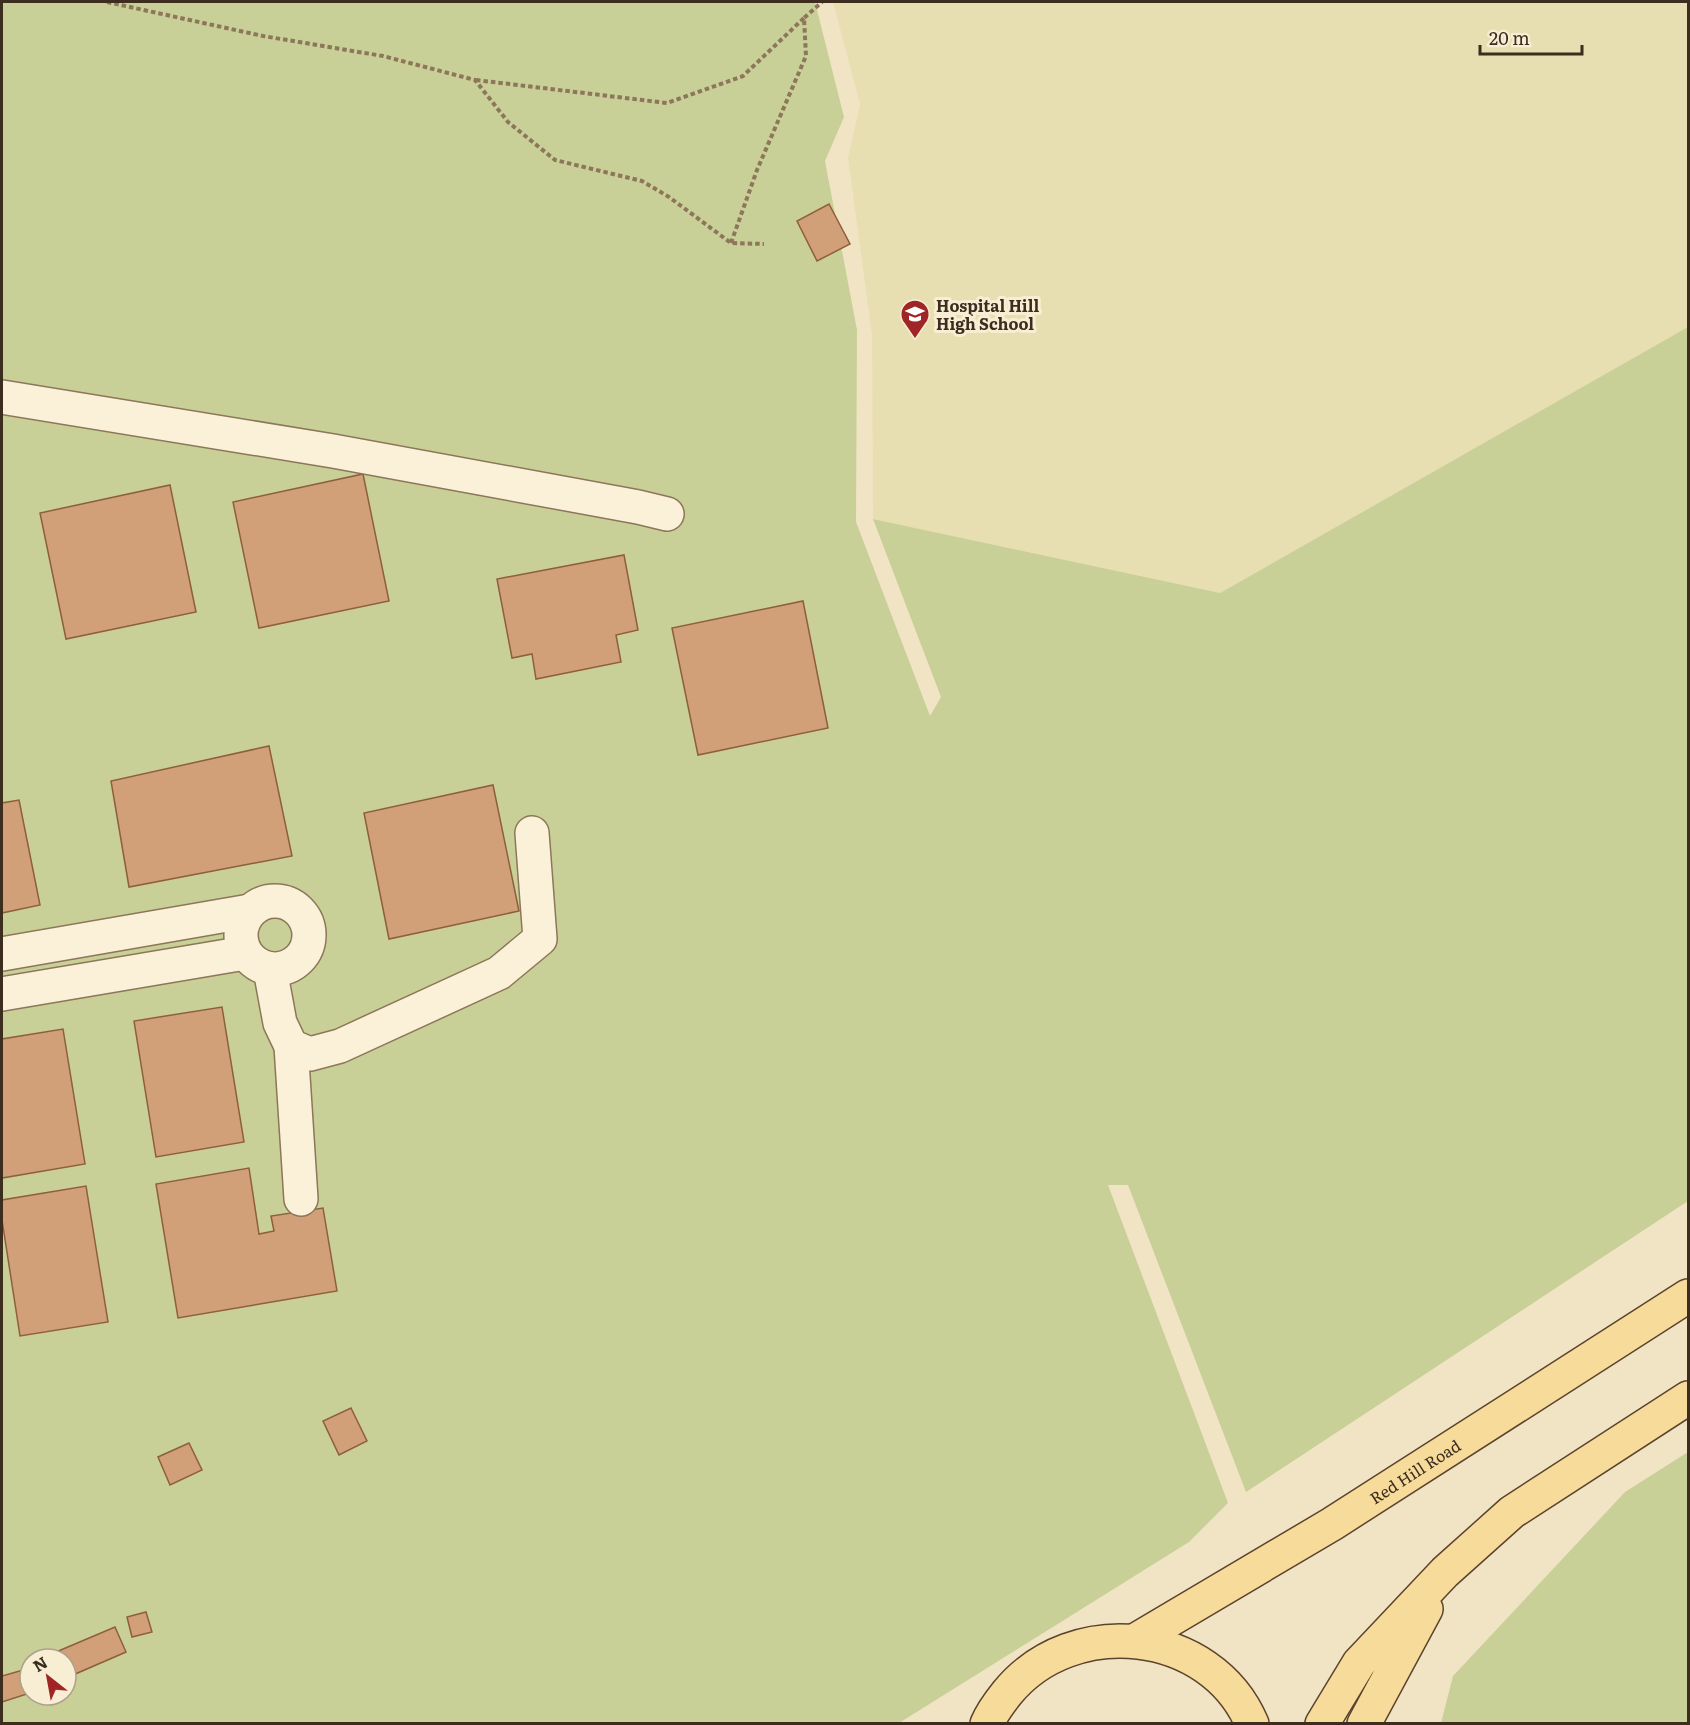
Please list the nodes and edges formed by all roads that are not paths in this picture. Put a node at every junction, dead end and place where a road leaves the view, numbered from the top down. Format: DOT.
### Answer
graph roads {
  1 [pos="2,397"];
  2 [pos="667,514"];
  3 [pos="532,833"];
  4 [pos="250,911"];
  5 [pos="2,954"];
  6 [pos="258,961"];
  7 [pos="2,994"];
  8 [pos="291,1046"];
  9 [pos="301,1199"];
  10 [pos="1689,1296"];
  11 [pos="1689,1398"];
  12 [pos="1445,1572"];
  13 [pos="1136,1640"];
  14 [pos="985,1720"];
  15 [pos="1252,1724"];
  16 [pos="1322,1724"];
  17 [pos="1364,1724"];
  1 -- 2 [label="street"];
  3 -- 8 [label="street"];
  4 -- 5 [label="street"];
  4 -- 6 [label="street"];
  4 -- 6 [label="street"];
  6 -- 7 [label="street"];
  6 -- 8 [label="street"];
  8 -- 9 [label="street"];
  10 -- 13 [label="main road, Red Hill Road"];
  11 -- 12 [label="main road"];
  12 -- 16 [label="main road"];
  12 -- 17 [label="main road"];
  13 -- 14 [label="main road"];
  13 -- 15 [label="main road"];
}
